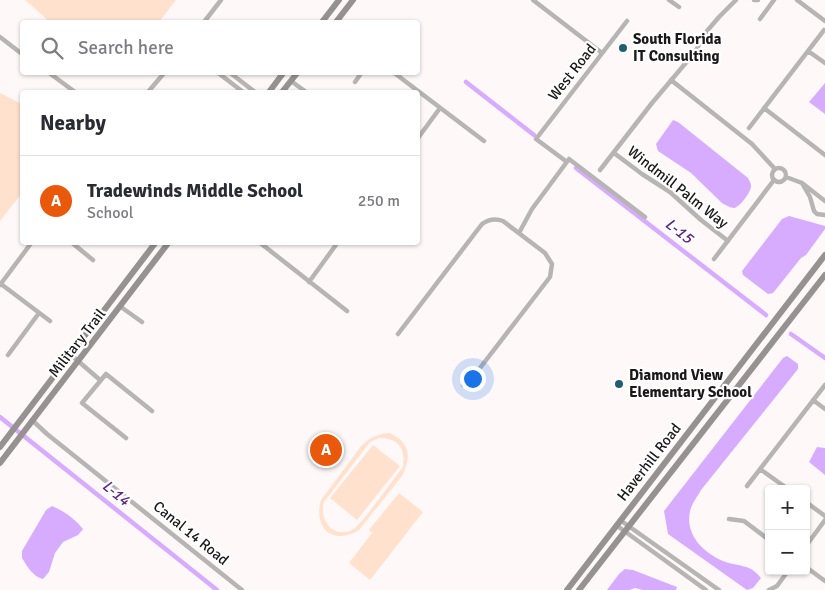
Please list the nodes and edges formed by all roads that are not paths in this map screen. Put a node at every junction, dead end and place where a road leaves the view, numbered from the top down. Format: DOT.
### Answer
graph roads {
  1 [pos="221,0"];
  2 [pos="340,0"];
  3 [pos="353,0"];
  4 [pos="532,0"];
  5 [pos="669,0"];
  6 [pos="736,0"];
  7 [pos="754,0"];
  8 [pos="758,0"];
  9 [pos="774,0"];
  10 [pos="797,0"];
  11 [pos="679,7"];
  12 [pos="206,20"];
  13 [pos="324,20"];
  14 [pos="338,20"];
  15 [pos="760,20"];
  16 [pos="627,21"];
  17 [pos="825,21"];
  18 [pos="824,30"];
  19 [pos="0,37"];
  20 [pos="808,51"];
  21 [pos="20,52"];
  22 [pos="602,54"];
  23 [pos="825,63"];
  24 [pos="52,75"];
  25 [pos="163,75"];
  26 [pos="221,75"];
  27 [pos="232,75"];
  28 [pos="282,75"];
  29 [pos="296,75"];
  30 [pos="360,75"];
  31 [pos="397,75"];
  32 [pos="671,80"];
  33 [pos="291,81"];
  34 [pos="355,82"];
  35 [pos="72,90"];
  36 [pos="150,90"];
  37 [pos="240,90"];
  38 [pos="252,90"];
  39 [pos="270,90"];
  40 [pos="284,90"];
  41 [pos="303,90"];
  42 [pos="416,90"];
  43 [pos="420,93"];
  44 [pos="440,108"];
  45 [pos="764,108"];
  46 [pos="748,128"];
  47 [pos="420,135"];
  48 [pos="484,141"];
  49 [pos="614,153"];
  50 [pos="825,155"];
  51 [pos="568,161"];
  52 [pos="775,169"];
  53 [pos="600,170"];
  54 [pos="786,177"];
  55 [pos="774,180"];
  56 [pos="802,183"];
  57 [pos="825,201"];
  58 [pos="825,215"];
  59 [pos="644,217"];
  60 [pos="519,233"];
  61 [pos="728,241"];
  62 [pos="30,245"];
  63 [pos="75,245"];
  64 [pos="154,245"];
  65 [pos="167,245"];
  66 [pos="263,245"];
  67 [pos="336,245"];
  68 [pos="825,255"];
  69 [pos="94,260"];
  70 [pos="714,260"];
  71 [pos="825,275"];
  72 [pos="309,282"];
  73 [pos="0,284"];
  74 [pos="121,307"];
  75 [pos="347,311"];
  76 [pos="39,313"];
  77 [pos="50,321"];
  78 [pos="774,321"];
  79 [pos="142,322"];
  80 [pos="784,328"];
  81 [pos="398,334"];
  82 [pos="70,354"];
  83 [pos="8,355"];
  84 [pos="79,361"];
  85 [pos="100,380"];
  86 [pos="462,385"];
  87 [pos="825,385"];
  88 [pos="813,400"];
  89 [pos="825,408"];
  90 [pos="152,411"];
  91 [pos="32,420"];
  92 [pos="126,438"];
  93 [pos="0,447"];
  94 [pos="2,460"];
  95 [pos="760,468"];
  96 [pos="783,485"];
  97 [pos="747,486"];
  98 [pos="810,505"];
  99 [pos="825,516"];
  100 [pos="728,519"];
  101 [pos="825,520"];
  102 [pos="618,523"];
  103 [pos="628,530"];
  104 [pos="765,537"];
  105 [pos="810,541"];
  106 [pos="810,570"];
  107 [pos="785,575"];
  108 [pos="825,581"];
  109 [pos="776,588"];
  110 [pos="242,590"];
  111 [pos="566,590"];
  112 [pos="579,590"];
  113 [pos="706,590"];
  114 [pos="719,590"];
  115 [pos="769,590"];
  1 -- 12 [label="street"];
  2 -- 13 [label="street"];
  3 -- 14 [label="street"];
  4 -- 22 [label="street"];
  5 -- 11 [label="street"];
  6 -- 32 [label="street"];
  7 -- 8 [label="street"];
  9 -- 15 [label="street"];
  10 -- 17 [label="street"];
  16 -- 22 [label="street, West Road"];
  18 -- 20 [label="street"];
  19 -- 21 [label="street"];
  20 -- 23 [label="street"];
  20 -- 45 [label="street"];
  22 -- 51 [label="street, West Road"];
  24 -- 35 [label="street"];
  25 -- 36 [label="street"];
  26 -- 37 [label="street"];
  27 -- 38 [label="street"];
  28 -- 39 [label="street"];
  29 -- 33 [label="street"];
  30 -- 34 [label="street"];
  31 -- 42 [label="street"];
  32 -- 49 [label="street"];
  32 -- 52 [label="street"];
  33 -- 40 [label="street"];
  33 -- 41 [label="street"];
  43 -- 44 [label="street"];
  44 -- 47 [label="street"];
  44 -- 48 [label="street"];
  45 -- 46 [label="street"];
  45 -- 50 [label="street"];
  49 -- 53 [label="street"];
  49 -- 61 [label="street, Windmill Palm Way"];
  51 -- 59 [label="street"];
  51 -- 60 [label="street"];
  52 -- 54 [label="street"];
  52 -- 55 [label="street"];
  54 -- 55 [label="street"];
  54 -- 56 [label="street"];
  55 -- 61 [label="street"];
  56 -- 57 [label="street"];
  56 -- 58 [label="street"];
  60 -- 81 [label="street"];
  60 -- 86 [label="street"];
  61 -- 70 [label="street"];
  62 -- 73 [label="street"];
  63 -- 69 [label="street"];
  64 -- 82 [label="street, Military Trail"];
  65 -- 74 [label="street, Military Trail"];
  66 -- 72 [label="street"];
  67 -- 72 [label="street"];
  68 -- 78 [label="street, Haverhill Road"];
  71 -- 80 [label="street, Haverhill Road"];
  72 -- 75 [label="street"];
  73 -- 76 [label="street"];
  74 -- 79 [label="street"];
  74 -- 84 [label="street, Military Trail"];
  76 -- 77 [label="street"];
  76 -- 83 [label="street"];
  78 -- 80 [label="street"];
  78 -- 102 [label="street, Haverhill Road"];
  80 -- 103 [label="street, Haverhill Road"];
  82 -- 84 [label="street"];
  82 -- 93 [label="street, Military Trail"];
  84 -- 85 [label="street"];
  84 -- 91 [label="street, Military Trail"];
  85 -- 90 [label="street"];
  85 -- 92 [label="street"];
  87 -- 88 [label="street"];
  88 -- 89 [label="street"];
  88 -- 95 [label="street"];
  91 -- 94 [label="street, Military Trail"];
  91 -- 110 [label="street, Canal 14 Road"];
  95 -- 96 [label="street"];
  95 -- 97 [label="street"];
  98 -- 99 [label="street"];
  100 -- 104 [label="street"];
  101 -- 105 [label="street"];
  102 -- 103 [label="street"];
  102 -- 111 [label="street, Haverhill Road"];
  103 -- 112 [label="street, Haverhill Road"];
  103 -- 113 [label="street"];
  103 -- 114 [label="street"];
  106 -- 108 [label="street"];
  107 -- 109 [label="street"];
  109 -- 115 [label="street"];
}
